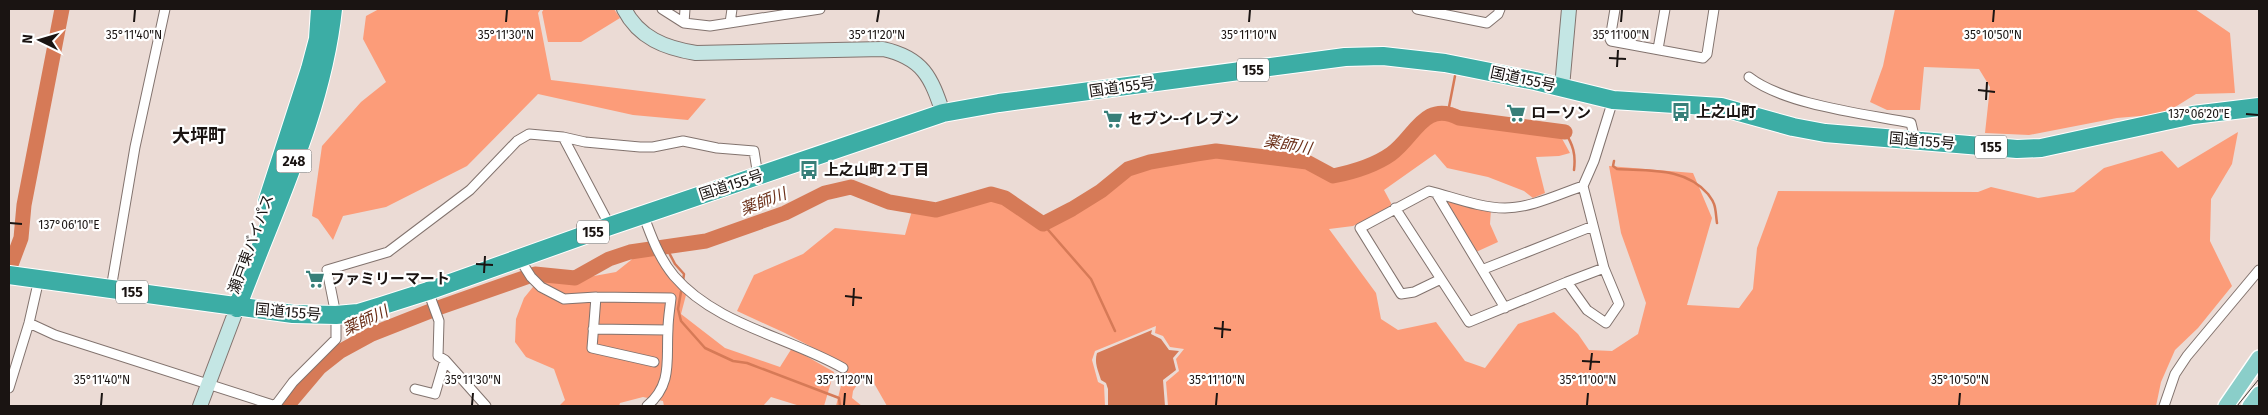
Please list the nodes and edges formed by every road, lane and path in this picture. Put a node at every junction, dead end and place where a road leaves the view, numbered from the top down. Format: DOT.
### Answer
graph roads {
  1 [pos="165,9"];
  2 [pos="320,9"];
  3 [pos="333,9"];
  4 [pos="624,9"];
  5 [pos="662,9"];
  6 [pos="685,9"];
  7 [pos="732,9"];
  8 [pos="820,9"];
  9 [pos="1417,9"];
  10 [pos="1500,9"];
  11 [pos="1569,9"];
  12 [pos="1615,9"];
  13 [pos="1665,9"];
  14 [pos="1714,9"];
  15 [pos="776,12"];
  16 [pos="684,23"];
  17 [pos="730,23"];
  18 [pos="1658,49"];
  19 [pos="1749,77"];
  20 [pos="1562,87"];
  21 [pos="1613,100"];
  22 [pos="2259,107"];
  23 [pos="944,113"];
  24 [pos="564,137"];
  25 [pos="1915,140"];
  26 [pos="758,176"];
  27 [pos="1584,186"];
  28 [pos="1436,193"];
  29 [pos="1395,208"];
  30 [pos="643,214"];
  31 [pos="610,226"];
  32 [pos="1592,226"];
  33 [pos="519,258"];
  34 [pos="1604,268"];
  35 [pos="1484,269"];
  36 [pos="2259,270"];
  37 [pos="9,275"];
  38 [pos="37,279"];
  39 [pos="1442,279"];
  40 [pos="1567,282"];
  41 [pos="111,289"];
  42 [pos="428,291"];
  43 [pos="596,297"];
  44 [pos="233,307"];
  45 [pos="1505,308"];
  46 [pos="336,315"];
  47 [pos="29,324"];
  48 [pos="593,328"];
  49 [pos="668,330"];
  50 [pos="2259,358"];
  51 [pos="444,360"];
  52 [pos="654,362"];
  53 [pos="843,368"];
  54 [pos="2259,371"];
  55 [pos="208,385"];
  56 [pos="9,388"];
  57 [pos="415,389"];
  58 [pos="2259,394"];
  59 [pos="200,406"];
  60 [pos="275,406"];
  61 [pos="486,406"];
  62 [pos="647,406"];
  63 [pos="2164,406"];
  64 [pos="2226,406"];
  65 [pos="2232,406"];
  66 [pos="2250,406"];
  1 -- 41 [label="street"];
  2 -- 44 [label="highway, 瀬戸東バイパス / 248"];
  3 -- 44 [label="highway, 瀬戸東バイパス / 248"];
  4 -- 23 [label="street"];
  5 -- 16 [label="street"];
  6 -- 16 [label="street"];
  7 -- 17 [label="street"];
  8 -- 15 [label="street"];
  9 -- 10 [label="street"];
  11 -- 20 [label="street"];
  12 -- 18 [label="street"];
  13 -- 18 [label="street"];
  14 -- 18 [label="street"];
  15 -- 17 [label="street"];
  16 -- 17 [label="street"];
  19 -- 25 [label="street"];
  20 -- 21 [label="highway, 国道155号 / 155"];
  20 -- 23 [label="highway, 国道155号 / 155"];
  21 -- 25 [label="highway, 国道155号 / 155"];
  21 -- 27 [label="street"];
  22 -- 25 [label="highway, 国道155号 / 155"];
  23 -- 26 [label="highway, 国道155号 / 155"];
  24 -- 26 [label="street"];
  24 -- 31 [label="street"];
  24 -- 46 [label="street"];
  26 -- 30 [label="highway, 国道155号 / 155"];
  27 -- 28 [label="street"];
  27 -- 32 [label="street"];
  28 -- 29 [label="street"];
  28 -- 35 [label="street"];
  29 -- 39 [label="street"];
  29 -- 39 [label="street"];
  30 -- 31 [label="highway, 国道155号 / 155"];
  30 -- 53 [label="street"];
  31 -- 33 [label="highway, 国道155号 / 155"];
  32 -- 34 [label="street"];
  32 -- 35 [label="street"];
  33 -- 42 [label="highway, 国道155号 / 155"];
  33 -- 43 [label="street"];
  34 -- 40 [label="street"];
  34 -- 40 [label="street"];
  35 -- 45 [label="street"];
  36 -- 63 [label="street"];
  37 -- 38 [label="highway, 国道155号 / 155"];
  38 -- 41 [label="highway, 国道155号 / 155"];
  38 -- 47 [label="street"];
  39 -- 45 [label="street"];
  40 -- 45 [label="street"];
  41 -- 44 [label="highway, 国道155号 / 155"];
  42 -- 46 [label="highway, 国道155号 / 155"];
  42 -- 51 [label="street"];
  43 -- 48 [label="street"];
  43 -- 49 [label="street"];
  44 -- 46 [label="highway, 国道155号 / 155"];
  44 -- 55 [label="street"];
  46 -- 60 [label="street"];
  47 -- 55 [label="street"];
  47 -- 56 [label="street"];
  48 -- 49 [label="street"];
  48 -- 52 [label="street"];
  49 -- 62 [label="street"];
  50 -- 64 [label="main road"];
  51 -- 57 [label="street"];
  51 -- 61 [label="street"];
  54 -- 65 [label="main road"];
  55 -- 59 [label="street"];
  55 -- 60 [label="street"];
  58 -- 66 [label="main road"];
}
